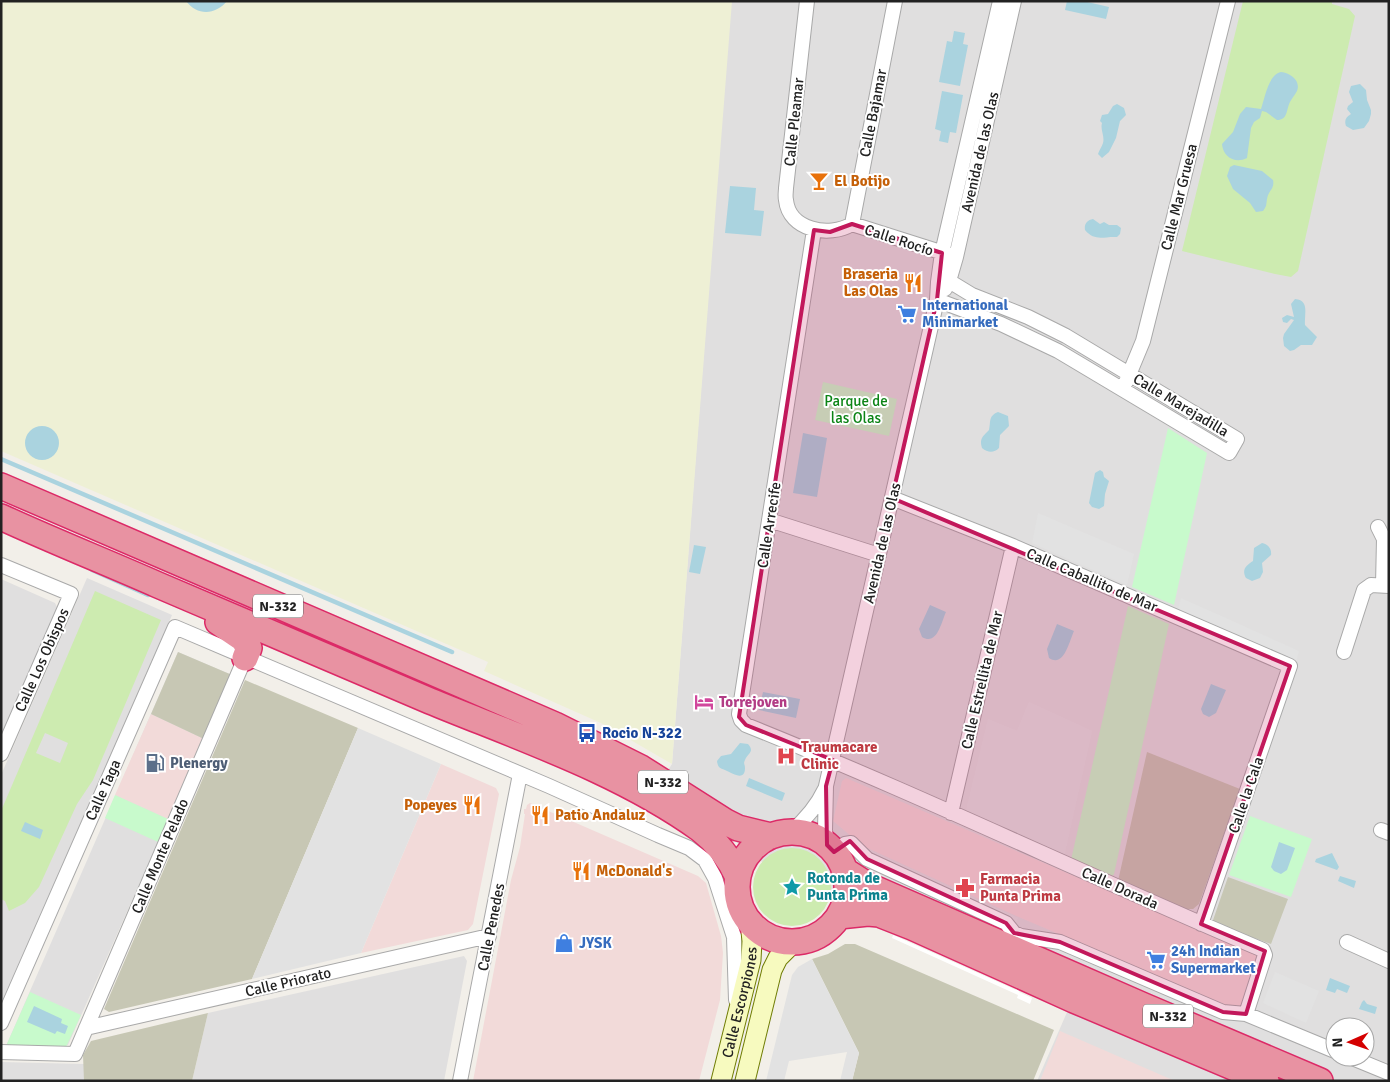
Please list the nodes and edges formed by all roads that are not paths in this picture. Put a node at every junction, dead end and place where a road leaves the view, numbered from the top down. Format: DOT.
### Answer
graph roads {
  1 [pos="807,1"];
  2 [pos="895,1"];
  3 [pos="1000,1"];
  4 [pos="1014,1"];
  5 [pos="1228,1"];
  6 [pos="852,224"];
  7 [pos="814,230"];
  8 [pos="942,253"];
  9 [pos="956,258"];
  10 [pos="949,281"];
  11 [pos="938,300"];
  12 [pos="1130,374"];
  13 [pos="1122,389"];
  14 [pos="1,486"];
  15 [pos="892,498"];
  16 [pos="1,517"];
  17 [pos="769,520"];
  18 [pos="1378,526"];
  19 [pos="1013,546"];
  20 [pos="879,555"];
  21 [pos="1,564"];
  22 [pos="158,585"];
  23 [pos="1386,585"];
  24 [pos="1344,652"];
  25 [pos="245,658"];
  26 [pos="1290,666"];
  27 [pos="1,754"];
  28 [pos="833,760"];
  29 [pos="520,774"];
  30 [pos="826,786"];
  31 [pos="951,813"];
  32 [pos="781,834"];
  33 [pos="835,856"];
  34 [pos="738,877"];
  35 [pos="839,916"];
  36 [pos="750,922"];
  37 [pos="1201,924"];
  38 [pos="489,936"];
  39 [pos="794,942"];
  40 [pos="1347,942"];
  41 [pos="1389,961"];
  42 [pos="1074,1000"];
  43 [pos="1246,1014"];
  44 [pos="736,1020"];
  45 [pos="1,1023"];
  46 [pos="86,1028"];
  47 [pos="1325,1047"];
  48 [pos="1,1052"];
  49 [pos="1374,1067"];
  50 [pos="1389,1073"];
  51 [pos="1312,1077"];
  52 [pos="460,1081"];
  53 [pos="721,1081"];
  54 [pos="746,1081"];
  55 [pos="1228,1081"];
  56 [pos="1266,1081"];
  57 [pos="1331,1081"];
  1 -- 7 [label="street, Calle Pleamar"];
  2 -- 6 [label="street, Calle Bajamar"];
  3 -- 8 [label="street, Avenida de las Olas"];
  4 -- 9 [label="street, Avenida de las Olas"];
  5 -- 12 [label="street, Calle Mar Gruesa"];
  6 -- 7 [label="street, Calle Rocío"];
  6 -- 8 [label="street, Calle Rocío"];
  7 -- 17 [label="street, Calle Arrecife"];
  8 -- 9 [label="street, Calle Rocío"];
  8 -- 11 [label="street, Avenida de las Olas"];
  9 -- 10 [label="street, Avenida de las Olas"];
  10 -- 11 [label="street, Avenida de las Olas"];
  10 -- 12 [label="street, Calle Marejadilla"];
  11 -- 13 [label="street, Calle Marejadilla"];
  11 -- 15 [label="street, Avenida de las Olas"];
  12 -- 13 [label="street, Calle Mar Gruesa"];
  12 -- 13 [label="street, Calle Marejadilla"];
  14 -- 32 [label="highway, N-332"];
  15 -- 19 [label="street, Calle Caballito de Mar"];
  15 -- 20 [label="street, Avenida de las Olas"];
  16 -- 22 [label="highway, N-332"];
  17 -- 20 [label="street"];
  17 -- 28 [label="street, Calle Arrecife"];
  18 -- 23 [label="street"];
  19 -- 26 [label="street, Calle Caballito de Mar"];
  19 -- 31 [label="street, Calle Estrellita de Mar"];
  20 -- 28 [label="street, Avenida de las Olas"];
  21 -- 27 [label="street, Calle Los Obispos"];
  22 -- 25 [label="highway"];
  22 -- 34 [label="highway, N-332"];
  23 -- 24 [label="street"];
  25 -- 29 [label="street"];
  25 -- 45 [label="street, Calle Taga"];
  25 -- 46 [label="street, Calle Monte Pelado"];
  26 -- 37 [label="street, Calle la Cala"];
  28 -- 30 [label="street, Avenida de las Olas"];
  28 -- 31 [label="street, Calle Dorada"];
  29 -- 38 [label="street, Calle Penedes"];
  29 -- 44 [label="street"];
  30 -- 32 [label="street, Avenida de las Olas"];
  30 -- 33 [label="street, Avenida de las Olas"];
  31 -- 37 [label="street, Calle Dorada"];
  32 -- 33 [label="highway, N-332"];
  32 -- 34 [label="highway, N-332"];
  33 -- 35 [label="highway, N-332"];
  33 -- 43 [label="street"];
  33 -- 51 [label="highway, N-332"];
  34 -- 36 [label="highway, N-332"];
  35 -- 39 [label="highway, N-332"];
  35 -- 42 [label="highway, N-332"];
  36 -- 39 [label="highway, N-332"];
  36 -- 44 [label="street, Calle Escorpiones"];
  37 -- 43 [label="street, Calle Dorada"];
  38 -- 46 [label="street, Calle Priorato"];
  38 -- 52 [label="street, Calle Penedes"];
  39 -- 54 [label="street, Calle Escorpiones"];
  40 -- 41 [label="street"];
  42 -- 55 [label="highway"];
  42 -- 56 [label="highway, N-332"];
  43 -- 47 [label="street"];
  44 -- 53 [label="street, Calle Escorpiones"];
  46 -- 48 [label="street, Calle Monte Pelado"];
  49 -- 50 [label="street"];
  51 -- 57 [label="highway"];
}
